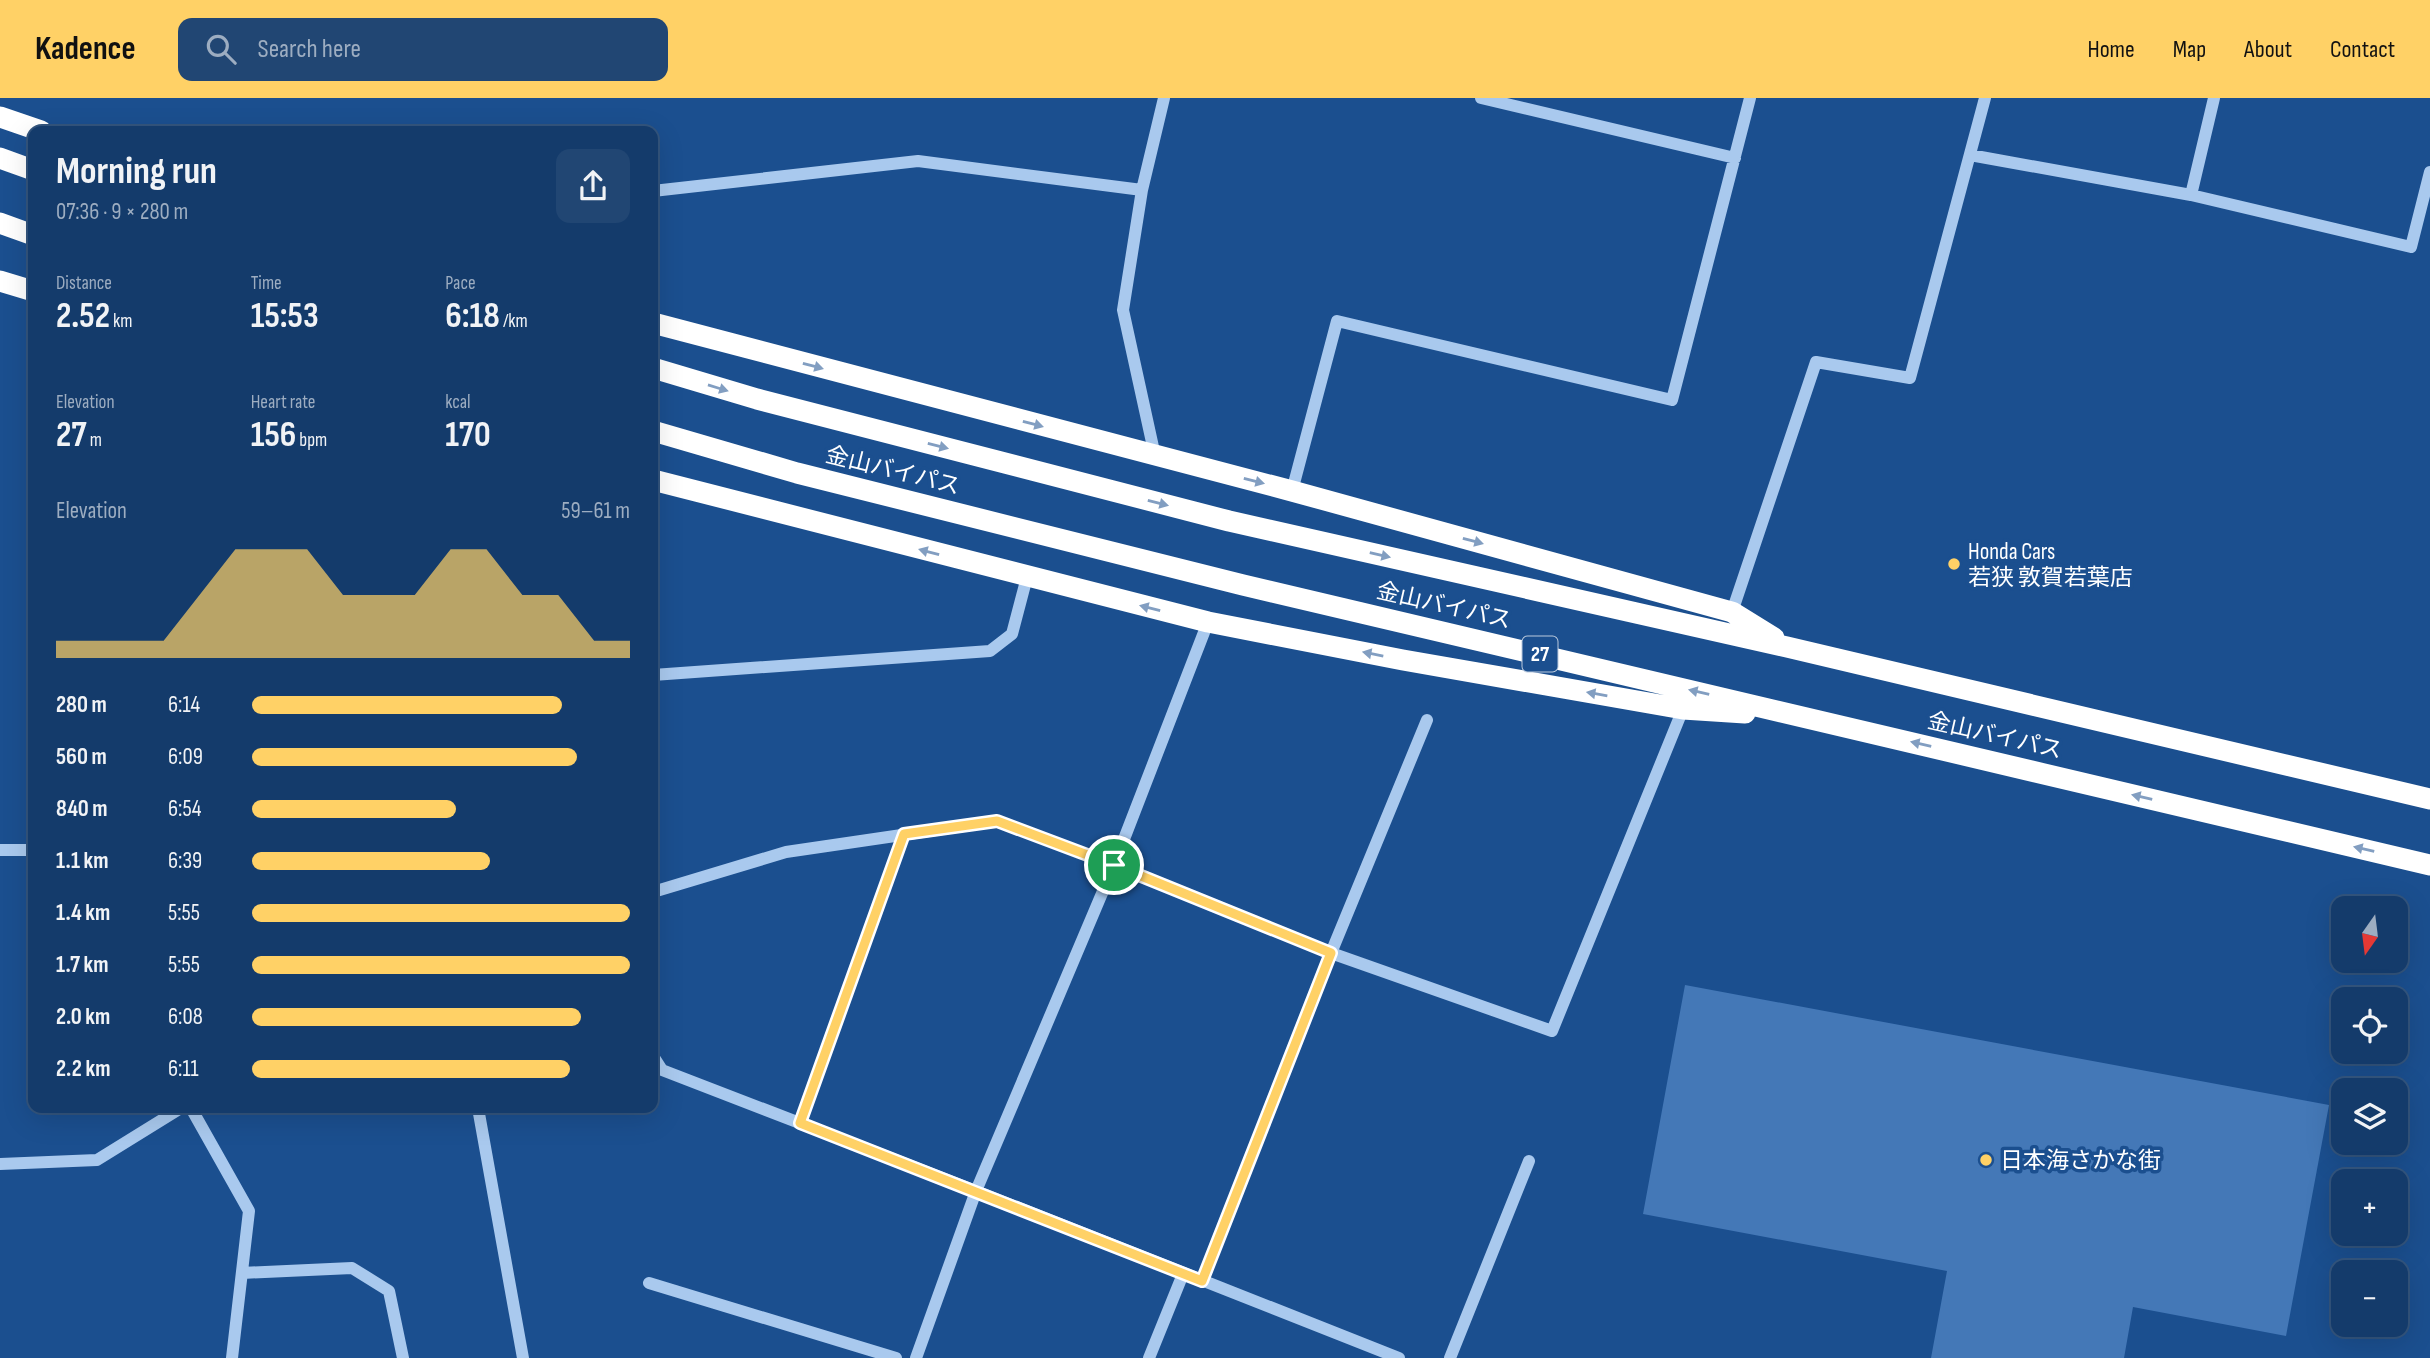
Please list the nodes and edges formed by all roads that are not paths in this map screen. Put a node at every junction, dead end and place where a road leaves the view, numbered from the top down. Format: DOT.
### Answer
graph roads {
  1 [pos="1164,98"];
  2 [pos="1481,98"];
  3 [pos="1750,98"];
  4 [pos="1985,98"];
  5 [pos="2214,98"];
  6 [pos="0,117"];
  7 [pos="28,127"];
  8 [pos="1970,155"];
  9 [pos="0,158"];
  10 [pos="1735,158"];
  11 [pos="28,168"];
  12 [pos="2430,172"];
  13 [pos="658,190"];
  14 [pos="1142,190"];
  15 [pos="2191,195"];
  16 [pos="0,223"];
  17 [pos="28,232"];
  18 [pos="0,281"];
  19 [pos="28,289"];
  20 [pos="658,324"];
  21 [pos="658,370"];
  22 [pos="658,432"];
  23 [pos="1155,456"];
  24 [pos="658,481"];
  25 [pos="1292,491"];
  26 [pos="1027,577"];
  27 [pos="1732,612"];
  28 [pos="1208,622"];
  29 [pos="1787,647"];
  30 [pos="658,675"];
  31 [pos="1683,709"];
  32 [pos="1810,718"];
  33 [pos="1427,720"];
  34 [pos="2430,799"];
  35 [pos="904,834"];
  36 [pos="0,850"];
  37 [pos="28,850"];
  38 [pos="1114,865"];
  39 [pos="2430,865"];
  40 [pos="658,890"];
  41 [pos="1331,953"];
  42 [pos="658,1064"];
  43 [pos="173,1113"];
  44 [pos="194,1113"];
  45 [pos="479,1113"];
  46 [pos="800,1123"];
  47 [pos="1529,1161"];
  48 [pos="0,1164"];
  49 [pos="976,1191"];
  50 [pos="242,1273"];
  51 [pos="1183,1273"];
  52 [pos="1202,1281"];
  53 [pos="649,1283"];
  54 [pos="232,1358"];
  55 [pos="403,1358"];
  56 [pos="523,1358"];
  57 [pos="896,1358"];
  58 [pos="916,1358"];
  59 [pos="1149,1358"];
  60 [pos="1399,1358"];
  61 [pos="1450,1358"];
  1 -- 14 [label="street"];
  2 -- 10 [label="street"];
  3 -- 10 [label="street"];
  4 -- 8 [label="street"];
  5 -- 15 [label="street"];
  6 -- 7 [label="highway"];
  8 -- 15 [label="street"];
  8 -- 27 [label="street"];
  9 -- 11 [label="highway"];
  10 -- 25 [label="street"];
  12 -- 15 [label="street"];
  13 -- 14 [label="street"];
  14 -- 23 [label="street"];
  16 -- 17 [label="highway"];
  18 -- 19 [label="highway"];
  20 -- 23 [label="highway, one-way"];
  21 -- 29 [label="highway, 金山バイパス, one-way"];
  32 -- 22 [label="highway, 金山バイパス / 27, one-way"];
  23 -- 25 [label="highway, one-way"];
  26 -- 24 [label="highway, one-way"];
  25 -- 27 [label="highway, one-way"];
  28 -- 26 [label="highway, one-way"];
  26 -- 30 [label="street"];
  27 -- 29 [label="highway"];
  31 -- 28 [label="highway, one-way"];
  28 -- 38 [label="street"];
  29 -- 34 [label="highway, 金山バイパス"];
  31 -- 32 [label="highway"];
  31 -- 41 [label="street"];
  39 -- 32 [label="highway, 金山バイパス / 27, one-way"];
  33 -- 41 [label="street"];
  35 -- 38 [label="street"];
  35 -- 40 [label="street"];
  35 -- 46 [label="street"];
  36 -- 37 [label="street"];
  38 -- 41 [label="street"];
  38 -- 49 [label="street"];
  41 -- 52 [label="street"];
  42 -- 46 [label="street"];
  43 -- 48 [label="street"];
  44 -- 50 [label="street"];
  45 -- 56 [label="street"];
  46 -- 49 [label="street"];
  47 -- 61 [label="street"];
  49 -- 51 [label="street"];
  49 -- 58 [label="street"];
  50 -- 54 [label="street"];
  50 -- 55 [label="street"];
  51 -- 52 [label="street"];
  51 -- 59 [label="street"];
  52 -- 60 [label="street"];
  53 -- 57 [label="street"];
}
